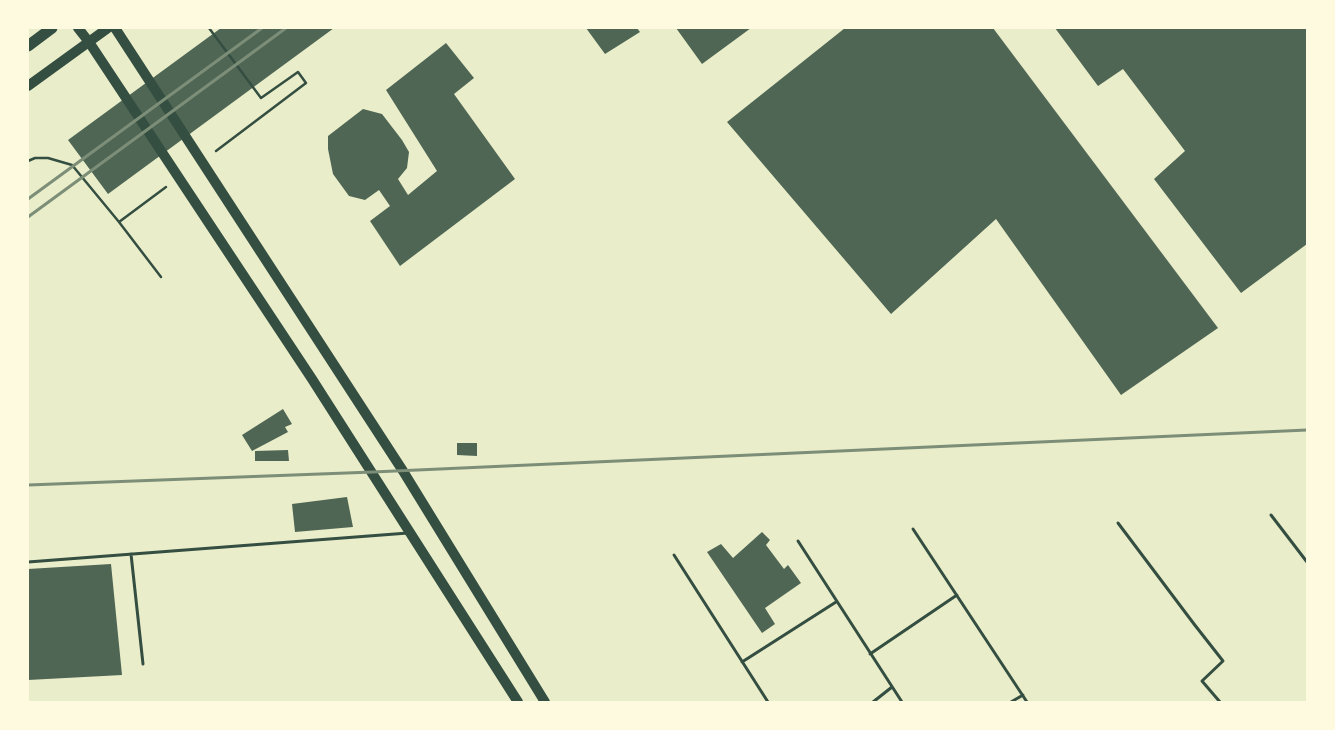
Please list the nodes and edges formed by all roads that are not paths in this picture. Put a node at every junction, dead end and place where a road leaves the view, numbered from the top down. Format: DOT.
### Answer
graph roads {
  1 [pos="52,28"];
  2 [pos="78,28"];
  3 [pos="108,28"];
  4 [pos="115,28"];
  5 [pos="89,42"];
  6 [pos="28,46"];
  7 [pos="28,86"];
  8 [pos="1271,515"];
  9 [pos="1118,523"];
  10 [pos="913,529"];
  11 [pos="410,533"];
  12 [pos="798,541"];
  13 [pos="131,554"];
  14 [pos="674,555"];
  15 [pos="28,562"];
  16 [pos="1307,562"];
  17 [pos="957,595"];
  18 [pos="836,602"];
  19 [pos="870,654"];
  20 [pos="742,662"];
  21 [pos="143,664"];
  22 [pos="892,687"];
  23 [pos="1023,695"];
  24 [pos="518,702"];
  25 [pos="545,702"];
  26 [pos="768,702"];
  27 [pos="873,702"];
  28 [pos="902,702"];
  29 [pos="1011,702"];
  30 [pos="1028,702"];
  31 [pos="1220,702"];
  1 -- 6 [label="highway"];
  2 -- 5 [label="main road"];
  3 -- 5 [label="main road"];
  4 -- 25 [label="main road"];
  5 -- 7 [label="main road"];
  5 -- 11 [label="main road"];
  8 -- 16 [label="lane"];
  9 -- 31 [label="lane"];
  10 -- 17 [label="lane"];
  11 -- 13 [label="lane"];
  11 -- 24 [label="main road"];
  12 -- 18 [label="lane"];
  13 -- 15 [label="lane"];
  13 -- 21 [label="lane"];
  14 -- 20 [label="lane"];
  17 -- 19 [label="lane"];
  17 -- 23 [label="lane"];
  18 -- 19 [label="lane"];
  18 -- 20 [label="lane"];
  19 -- 22 [label="lane"];
  20 -- 26 [label="lane"];
  22 -- 27 [label="lane"];
  22 -- 28 [label="lane"];
  23 -- 29 [label="lane"];
  23 -- 30 [label="lane"];
}
